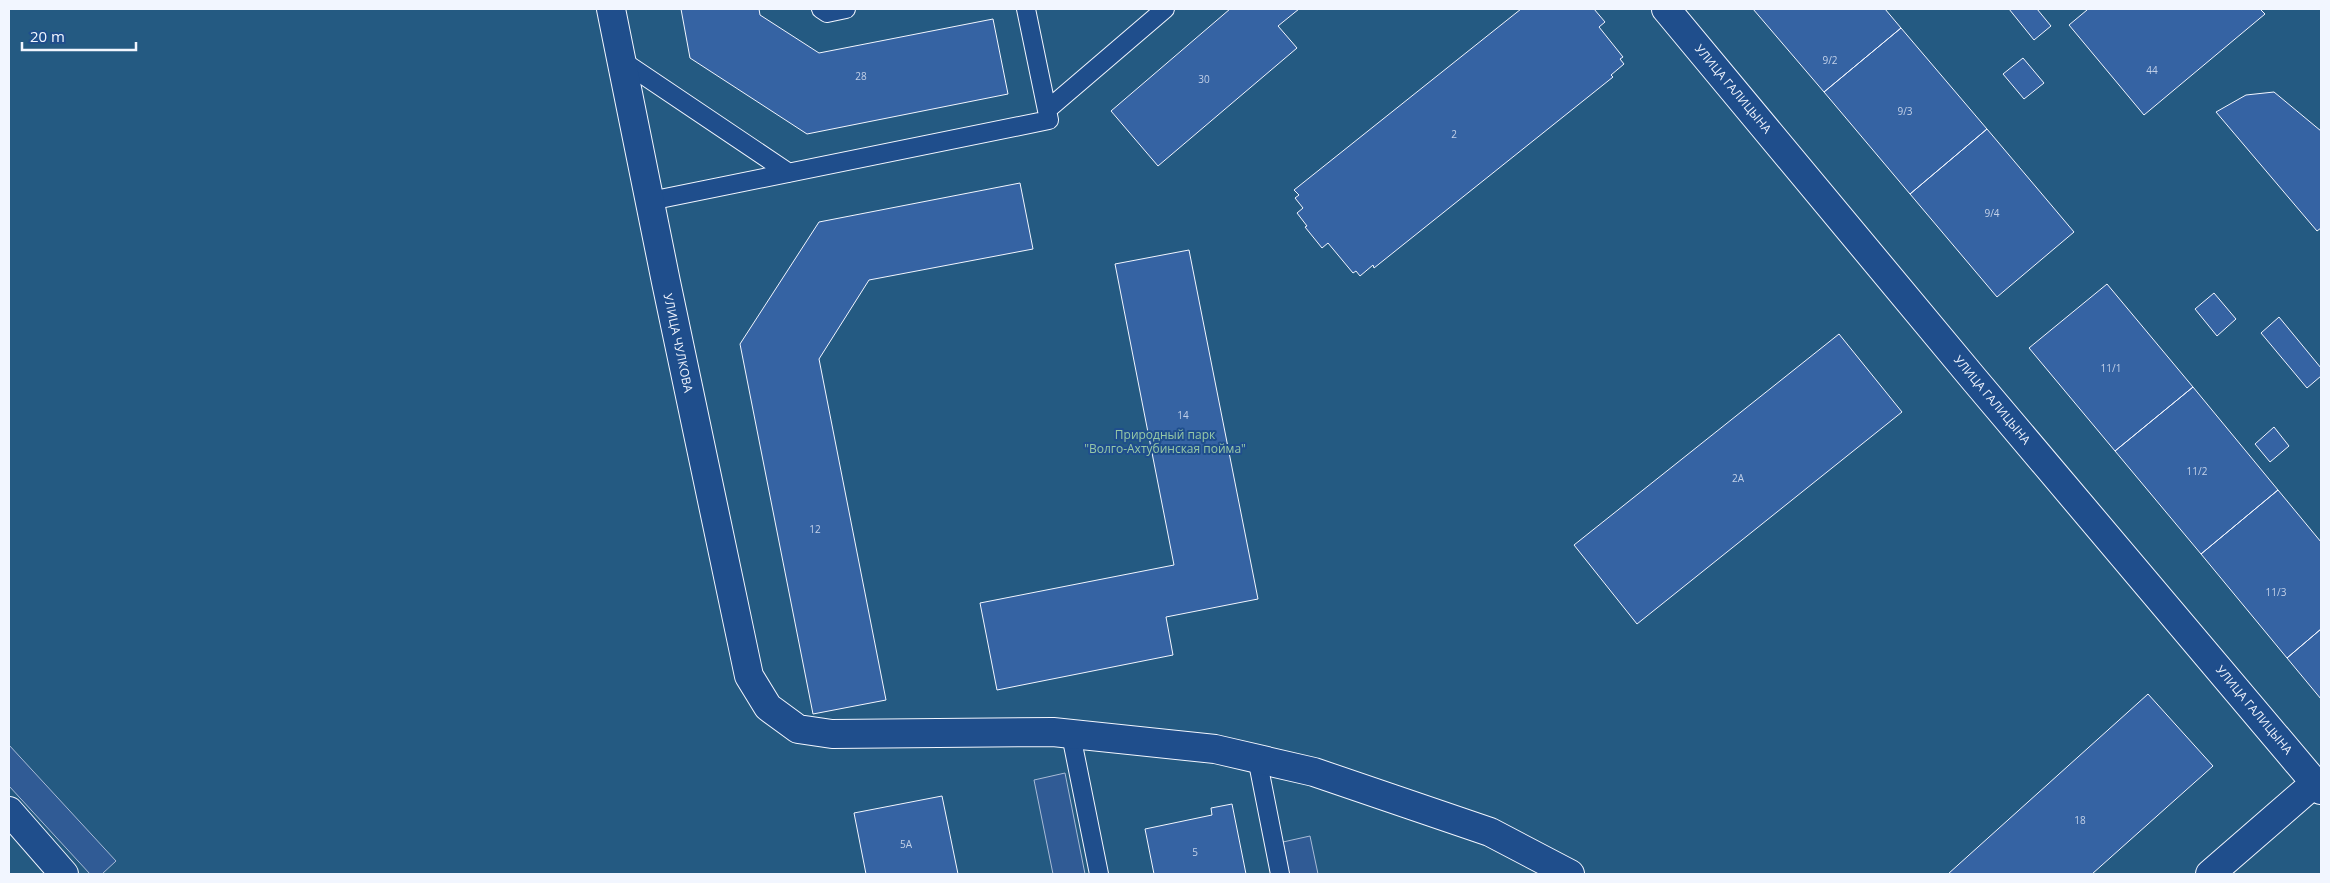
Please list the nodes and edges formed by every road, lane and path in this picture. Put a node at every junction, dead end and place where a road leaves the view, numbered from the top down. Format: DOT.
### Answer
graph roads {
  1 [pos="611,9"];
  2 [pos="821,9"];
  3 [pos="846,9"];
  4 [pos="1026,9"];
  5 [pos="1165,9"];
  6 [pos="1666,9"];
  7 [pos="621,60"];
  8 [pos="1047,110"];
  9 [pos="789,173"];
  10 [pos="650,201"];
  11 [pos="1072,735"];
  12 [pos="1257,758"];
  13 [pos="2318,786"];
  14 [pos="9,811"];
  15 [pos="64,874"];
  16 [pos="1099,874"];
  17 [pos="1280,874"];
  18 [pos="1570,874"];
  19 [pos="2210,874"];
  1 -- 7 [label="street, УЛИЦА ЧУЛКОВА"];
  2 -- 3 [label="lane"];
  4 -- 8 [label="lane"];
  5 -- 8 [label="lane"];
  6 -- 13 [label="street, УЛИЦА ГАЛИЦЫНА"];
  7 -- 9 [label="lane"];
  7 -- 10 [label="street, УЛИЦА ЧУЛКОВА"];
  8 -- 9 [label="lane"];
  9 -- 10 [label="lane"];
  10 -- 11 [label="street, УЛИЦА ЧУЛКОВА"];
  11 -- 12 [label="street, УЛИЦА ЧУЛКОВА"];
  11 -- 16 [label="lane"];
  12 -- 17 [label="lane"];
  12 -- 18 [label="street, УЛИЦА ЧУЛКОВА"];
  13 -- 19 [label="street"];
  14 -- 15 [label="street"];
}
